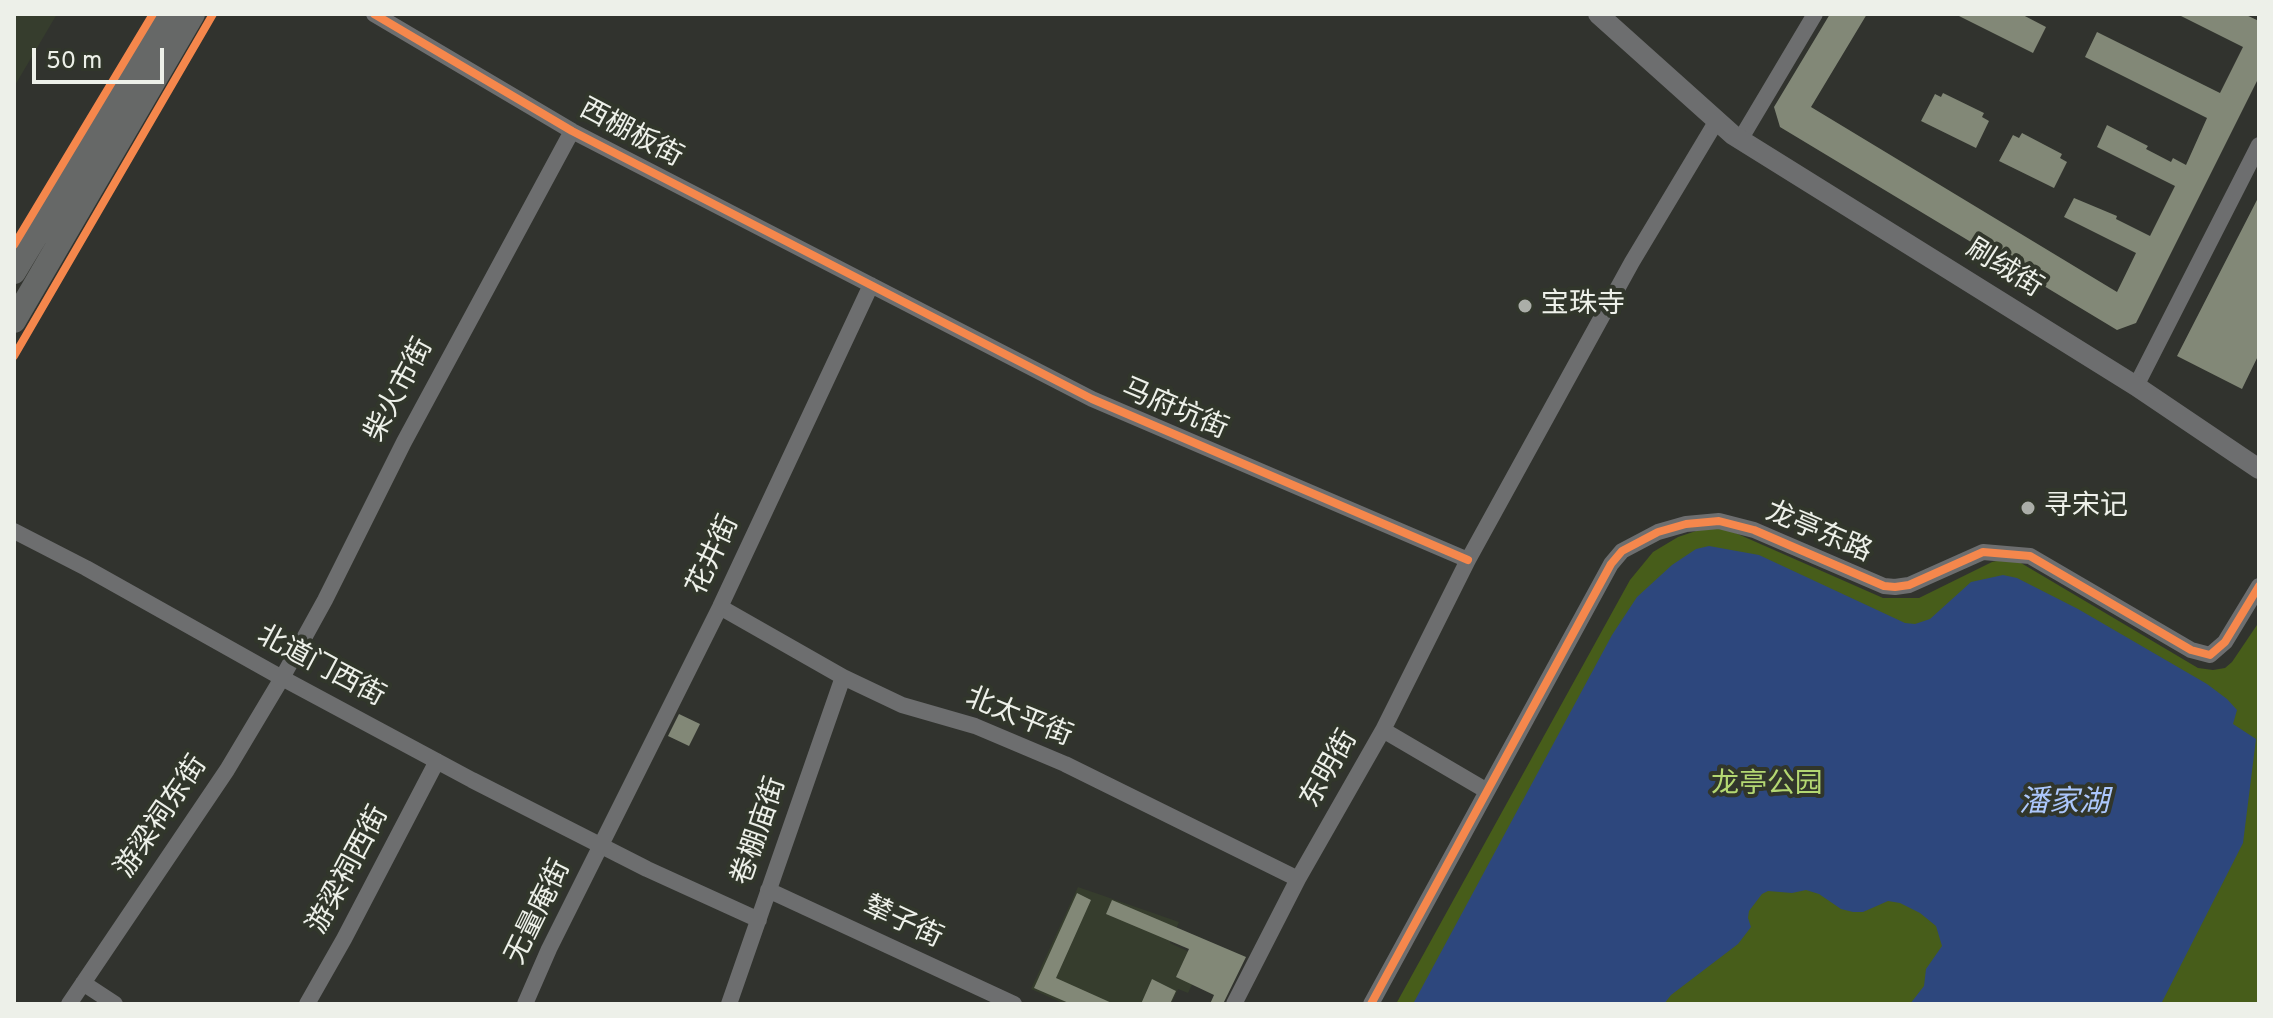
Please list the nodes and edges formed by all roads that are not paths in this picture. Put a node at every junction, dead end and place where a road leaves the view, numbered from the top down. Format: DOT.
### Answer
graph roads {
  1 [pos="170,14"];
  2 [pos="193,14"];
  3 [pos="374,14"];
  4 [pos="1598,14"];
  5 [pos="1815,14"];
  6 [pos="1716,122"];
  7 [pos="572,131"];
  8 [pos="1740,140"];
  9 [pos="2259,145"];
  10 [pos="14,272"];
  11 [pos="871,285"];
  12 [pos="14,321"];
  13 [pos="2136,386"];
  14 [pos="2259,469"];
  15 [pos="14,531"];
  16 [pos="1468,560"];
  17 [pos="2259,586"];
  18 [pos="720,607"];
  19 [pos="843,677"];
  20 [pos="282,678"];
  21 [pos="1383,730"];
  22 [pos="437,761"];
  23 [pos="1487,791"];
  24 [pos="603,847"];
  25 [pos="1298,879"];
  26 [pos="768,890"];
  27 [pos="759,920"];
  28 [pos="83,983"];
  29 [pos="69,1004"];
  30 [pos="115,1004"];
  31 [pos="307,1004"];
  32 [pos="525,1004"];
  33 [pos="729,1004"];
  34 [pos="1014,1004"];
  35 [pos="1234,1004"];
  36 [pos="1371,1004"];
  1 -- 10 [label="main road"];
  2 -- 12 [label="main road"];
  3 -- 7 [label="street, 西棚板街"];
  4 -- 6 [label="street, 刷绒街"];
  5 -- 8 [label="street"];
  6 -- 8 [label="street, 刷绒街"];
  6 -- 16 [label="street, 东明街"];
  7 -- 11 [label="street, 西棚板街"];
  7 -- 20 [label="street, 柴火市街"];
  8 -- 13 [label="street, 刷绒街"];
  9 -- 13 [label="street"];
  11 -- 16 [label="street, 马府坑街"];
  11 -- 18 [label="street, 花井街"];
  13 -- 14 [label="street, 刷绒街"];
  15 -- 20 [label="street, 北道门西街"];
  16 -- 21 [label="street, 东明街"];
  17 -- 23 [label="street, 龙亭东路"];
  18 -- 19 [label="street, 北太平街"];
  18 -- 24 [label="street, 花井街"];
  19 -- 25 [label="street, 北太平街"];
  19 -- 26 [label="street, 卷棚庙街"];
  20 -- 22 [label="street, 北道门西街"];
  20 -- 28 [label="street, 游梁祠东街"];
  21 -- 23 [label="street"];
  21 -- 25 [label="street, 东明街"];
  22 -- 24 [label="street, 北道门西街"];
  22 -- 31 [label="street, 游梁祠西街"];
  23 -- 36 [label="street, 龙亭东路"];
  24 -- 27 [label="street, 北道门西街"];
  24 -- 32 [label="street, 无量庵街"];
  25 -- 35 [label="street, 东明街"];
  26 -- 27 [label="street, 卷棚庙街"];
  26 -- 34 [label="street, 辇子街"];
  27 -- 33 [label="street, 卷棚庙街"];
  28 -- 29 [label="street, 游梁祠东街"];
  28 -- 30 [label="street"];
}
